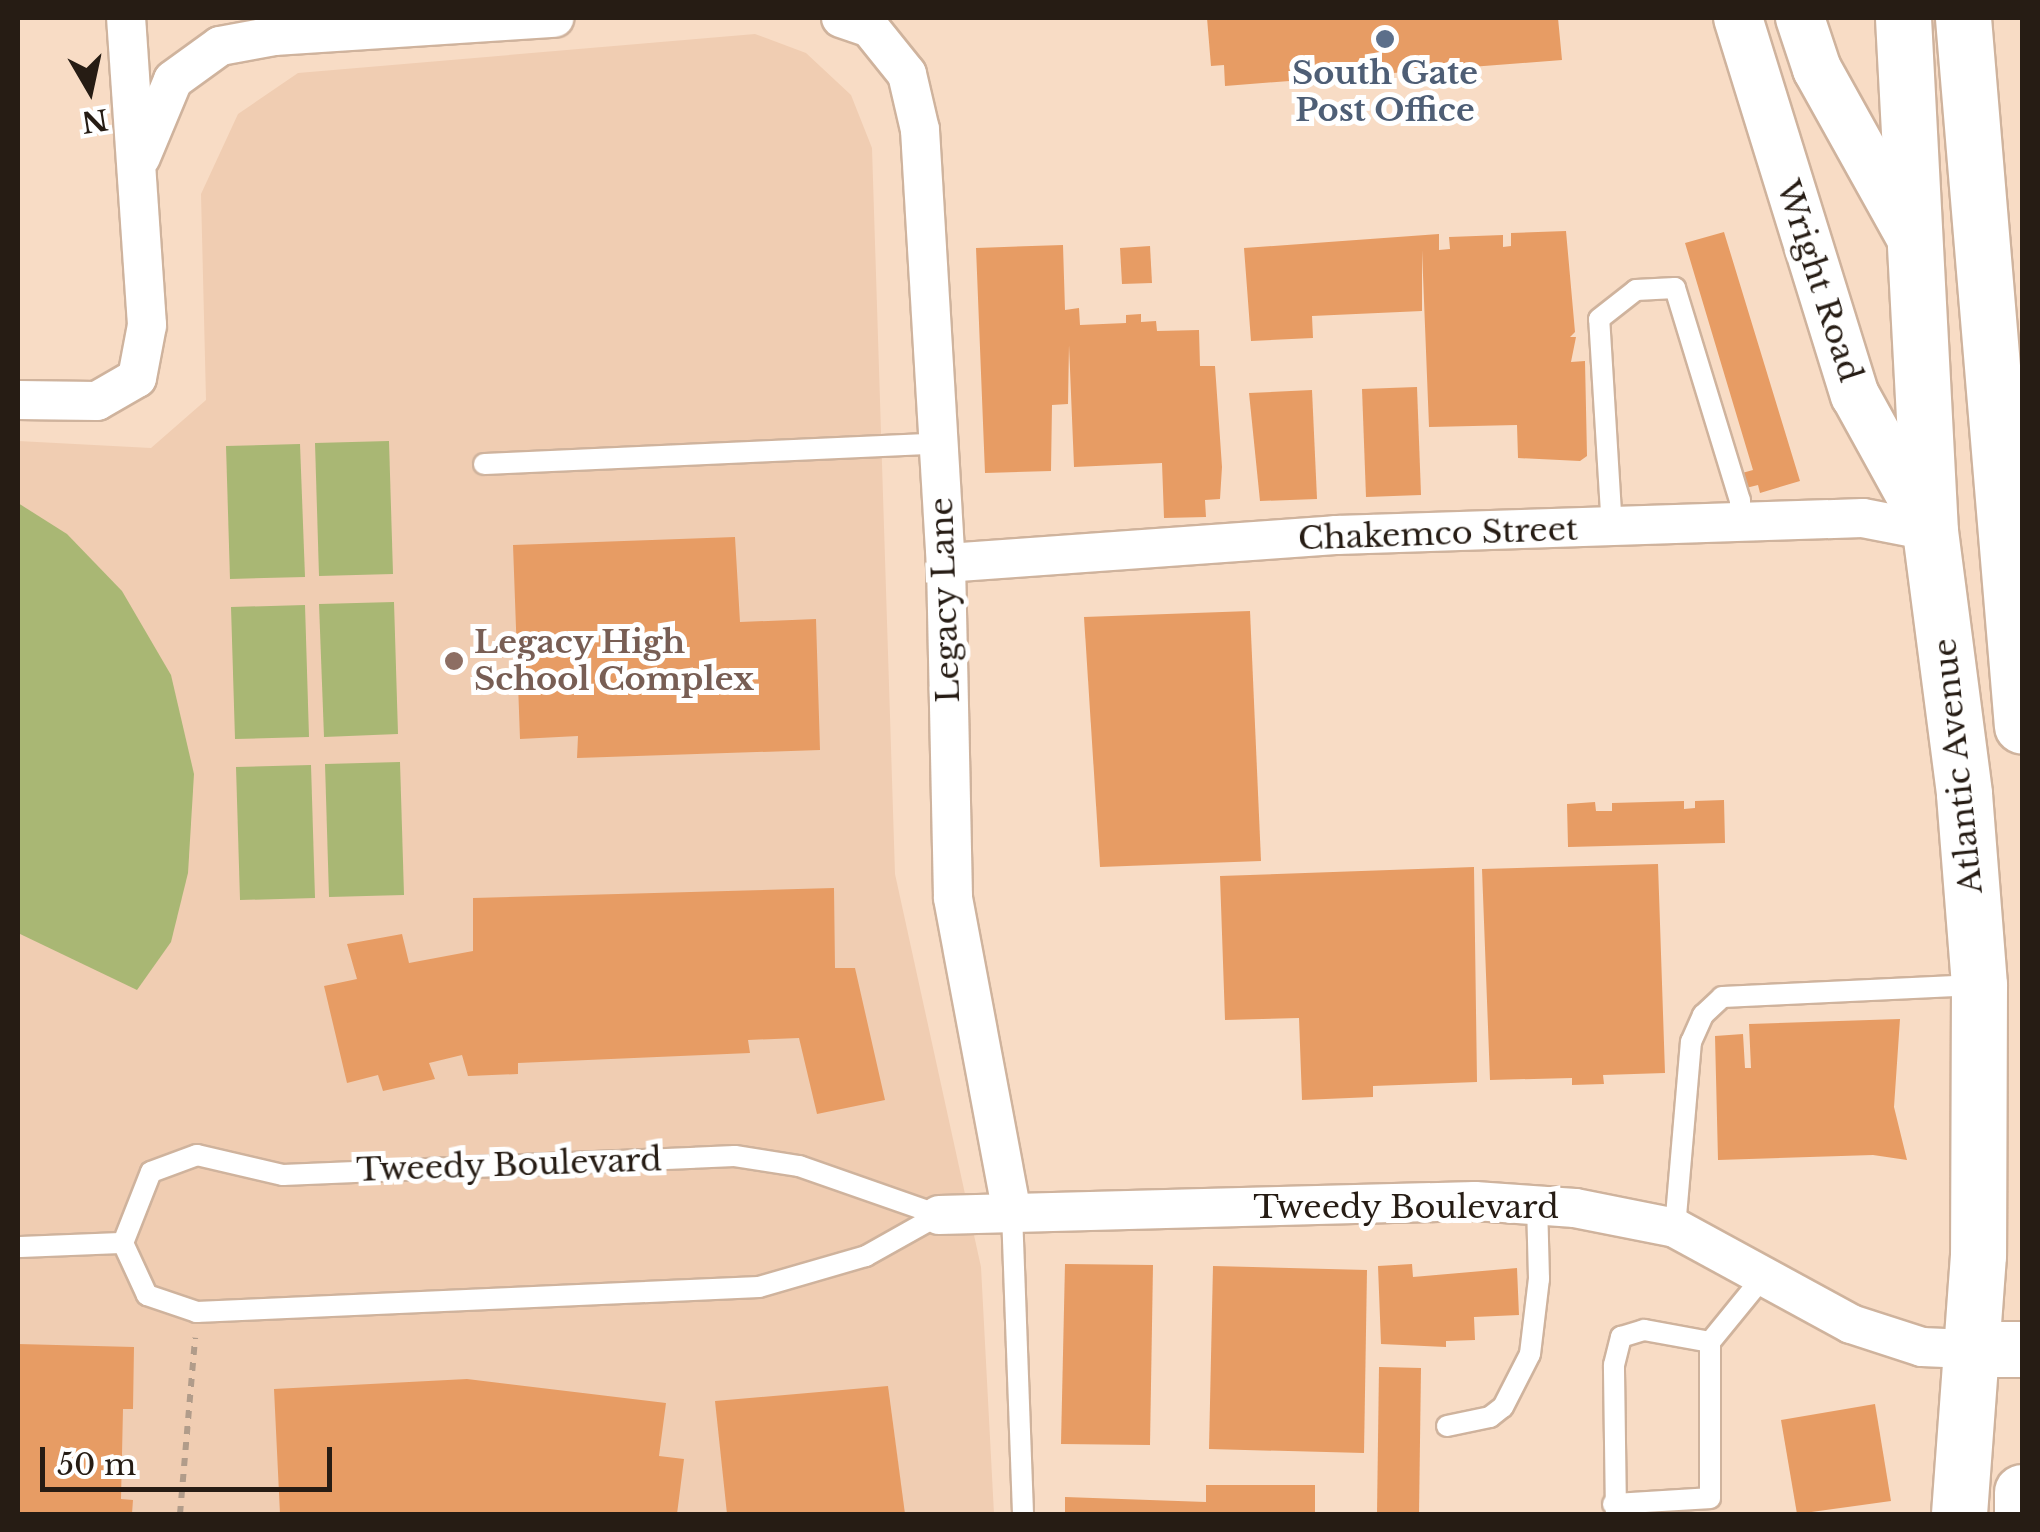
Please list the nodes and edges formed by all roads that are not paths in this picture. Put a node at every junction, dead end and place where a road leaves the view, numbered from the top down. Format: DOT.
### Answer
graph roads {
  1 [pos="126,18"];
  2 [pos="554,18"];
  3 [pos="842,18"];
  4 [pos="1738,18"];
  5 [pos="1798,18"];
  6 [pos="1902,18"];
  7 [pos="1927,18"];
  8 [pos="1964,18"];
  9 [pos="1752,65"];
  10 [pos="138,164"];
  11 [pos="1983,212"];
  12 [pos="1918,252"];
  13 [pos="18,400"];
  14 [pos="938,443"];
  15 [pos="484,464"];
  16 [pos="1740,523"];
  17 [pos="1612,529"];
  18 [pos="1930,531"];
  19 [pos="946,563"];
  20 [pos="2012,564"];
  21 [pos="2022,726"];
  22 [pos="1979,985"];
  23 [pos="1537,1204"];
  24 [pos="1012,1213"];
  25 [pos="939,1215"];
  26 [pos="1675,1228"];
  27 [pos="123,1242"];
  28 [pos="18,1247"];
  29 [pos="1763,1277"];
  30 [pos="1710,1342"];
  31 [pos="1968,1349"];
  32 [pos="2022,1350"];
  33 [pos="1447,1426"];
  34 [pos="2022,1492"];
  35 [pos="1614,1509"];
  36 [pos="1023,1514"];
  37 [pos="1959,1514"];
  38 [pos="2022,1514"];
  1 -- 10 [label="street"];
  2 -- 10 [label="street"];
  3 -- 14 [label="street, Legacy Lane"];
  4 -- 9 [label="street, Wright Road"];
  5 -- 9 [label="street"];
  5 -- 12 [label="street"];
  6 -- 12 [label="main road, Atlantic Avenue"];
  7 -- 11 [label="main road"];
  8 -- 11 [label="main road"];
  9 -- 18 [label="street, Wright Road"];
  10 -- 13 [label="street"];
  11 -- 20 [label="main road"];
  12 -- 18 [label="main road, Atlantic Avenue"];
  12 -- 20 [label="main road"];
  14 -- 15 [label="lane"];
  14 -- 19 [label="street, Legacy Lane"];
  16 -- 17 [label="street, Chakemco Street"];
  16 -- 17 [label="lane"];
  16 -- 18 [label="street, Chakemco Street"];
  17 -- 19 [label="street, Chakemco Street"];
  18 -- 22 [label="main road, Atlantic Avenue"];
  19 -- 24 [label="street, Legacy Lane"];
  20 -- 21 [label="main road"];
  22 -- 26 [label="lane"];
  22 -- 31 [label="main road, Atlantic Avenue"];
  23 -- 24 [label="street, Tweedy Boulevard"];
  23 -- 26 [label="street, Tweedy Boulevard"];
  23 -- 33 [label="lane"];
  24 -- 25 [label="street, Tweedy Boulevard"];
  24 -- 36 [label="lane"];
  25 -- 27 [label="lane, Tweedy Boulevard"];
  25 -- 27 [label="lane, Tweedy Boulevard"];
  26 -- 29 [label="street, Tweedy Boulevard"];
  27 -- 28 [label="lane"];
  29 -- 30 [label="lane"];
  29 -- 31 [label="street, Tweedy Boulevard"];
  30 -- 35 [label="lane"];
  30 -- 35 [label="lane"];
  31 -- 32 [label="main road, Tweedy Boulevard"];
  31 -- 37 [label="main road, Atlantic Avenue"];
  34 -- 38 [label="main road"];
}
